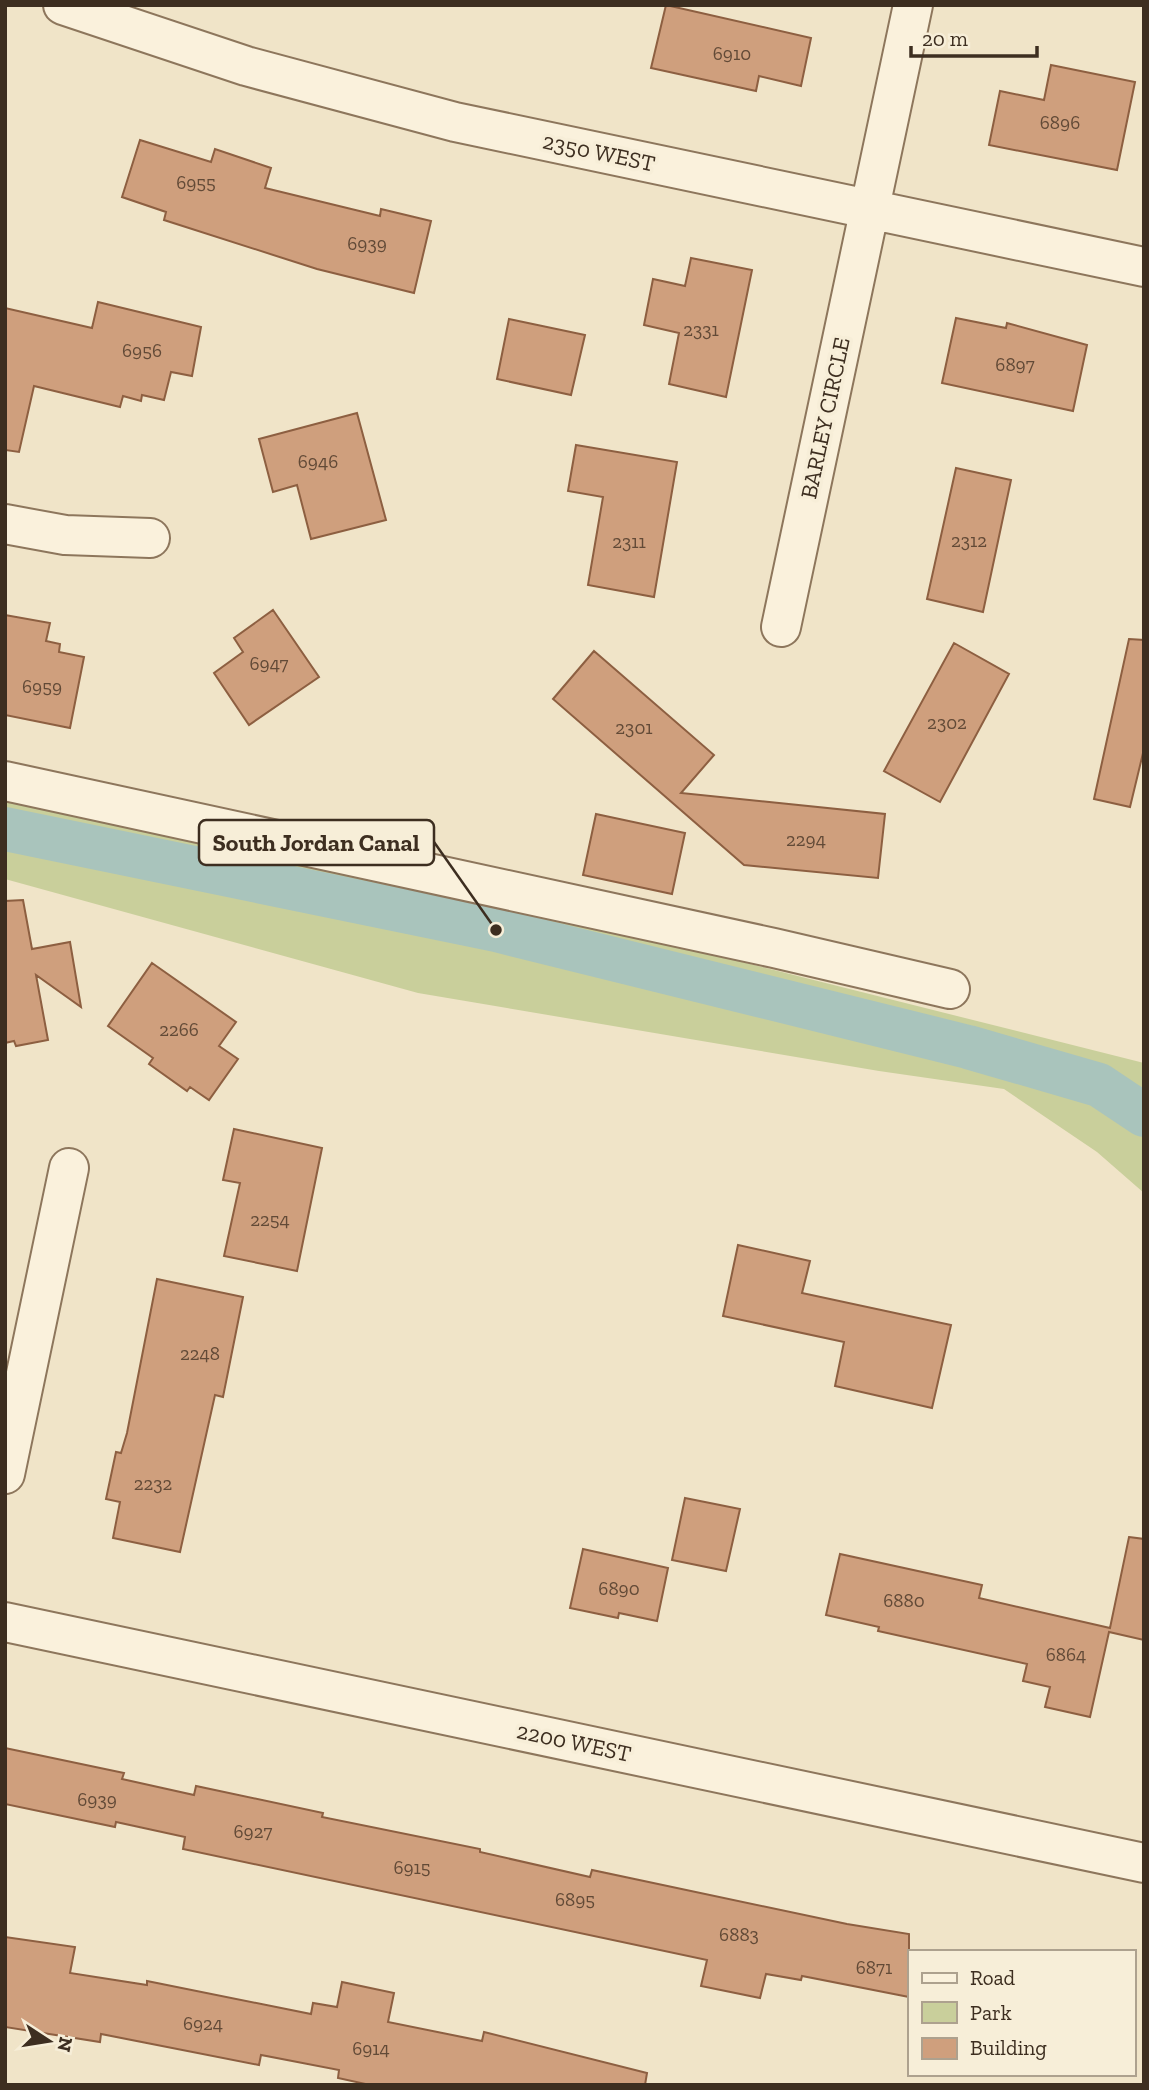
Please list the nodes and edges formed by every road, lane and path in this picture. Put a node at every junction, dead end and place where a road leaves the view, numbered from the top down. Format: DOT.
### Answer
graph roads {
  1 [pos="63,5"];
  2 [pos="914,5"];
  3 [pos="870,209"];
  4 [pos="1144,267"];
  5 [pos="5,524"];
  6 [pos="150,538"];
  7 [pos="781,627"];
  8 [pos="5,781"];
  9 [pos="950,989"];
  10 [pos="69,1168"];
  11 [pos="5,1474"];
  12 [pos="5,1622"];
  13 [pos="1144,1863"];
  1 -- 3 [label="street, 2350 WEST"];
  2 -- 3 [label="street, BARLEY CIRCLE"];
  3 -- 4 [label="street, 2350 WEST"];
  3 -- 7 [label="street, BARLEY CIRCLE"];
  5 -- 6 [label="street"];
  8 -- 9 [label="street"];
  10 -- 11 [label="street"];
  12 -- 13 [label="street, 2200 WEST"];
}
